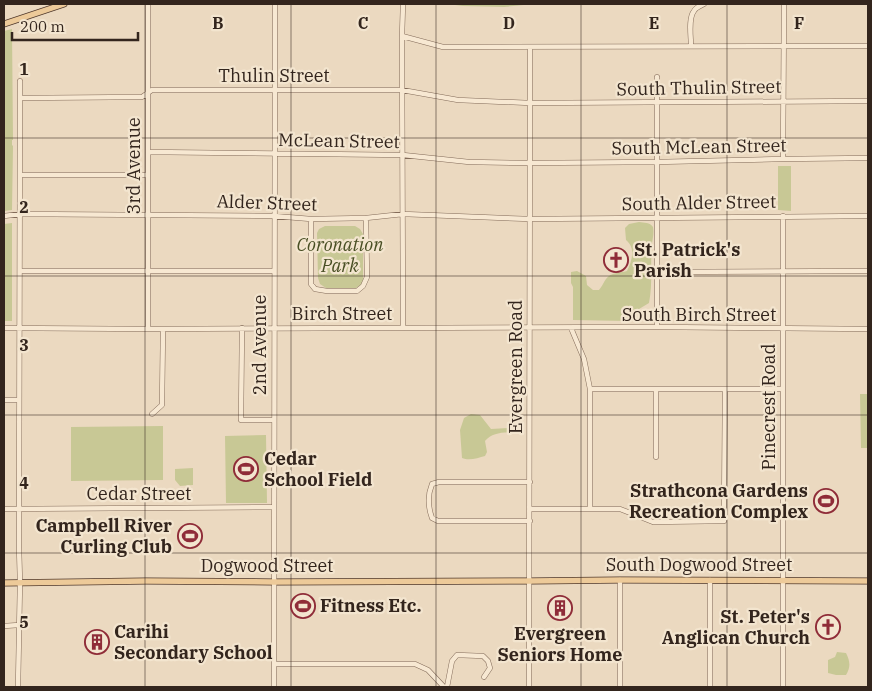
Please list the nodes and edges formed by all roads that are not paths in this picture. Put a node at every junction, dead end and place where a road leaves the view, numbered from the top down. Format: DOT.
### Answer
graph roads {
  1 [pos="64,4"];
  2 [pos="148,4"];
  3 [pos="275,4"];
  4 [pos="403,4"];
  5 [pos="704,4"];
  6 [pos="784,4"];
  7 [pos="4,24"];
  8 [pos="402,36"];
  9 [pos="690,46"];
  10 [pos="784,46"];
  11 [pos="868,46"];
  12 [pos="530,47"];
  13 [pos="657,77"];
  14 [pos="20,81"];
  15 [pos="275,90"];
  16 [pos="402,90"];
  17 [pos="148,94"];
  18 [pos="20,98"];
  19 [pos="784,101"];
  20 [pos="868,101"];
  21 [pos="530,103"];
  22 [pos="657,103"];
  23 [pos="148,152"];
  24 [pos="274,153"];
  25 [pos="402,155"];
  26 [pos="868,158"];
  27 [pos="783,159"];
  28 [pos="657,162"];
  29 [pos="530,163"];
  30 [pos="20,175"];
  31 [pos="148,175"];
  32 [pos="20,214"];
  33 [pos="403,214"];
  34 [pos="148,215"];
  35 [pos="4,216"];
  36 [pos="274,216"];
  37 [pos="783,216"];
  38 [pos="868,216"];
  39 [pos="366,218"];
  40 [pos="657,218"];
  41 [pos="311,219"];
  42 [pos="530,219"];
  43 [pos="20,271"];
  44 [pos="148,271"];
  45 [pos="274,271"];
  46 [pos="868,271"];
  47 [pos="657,272"];
  48 [pos="783,272"];
  49 [pos="657,327"];
  50 [pos="4,328"];
  51 [pos="20,328"];
  52 [pos="242,328"];
  53 [pos="274,328"];
  54 [pos="403,328"];
  55 [pos="530,328"];
  56 [pos="571,328"];
  57 [pos="148,329"];
  58 [pos="163,329"];
  59 [pos="783,329"];
  60 [pos="868,329"];
  61 [pos="656,389"];
  62 [pos="725,389"];
  63 [pos="783,389"];
  64 [pos="590,390"];
  65 [pos="4,400"];
  66 [pos="19,400"];
  67 [pos="152,414"];
  68 [pos="274,420"];
  69 [pos="656,457"];
  70 [pos="530,482"];
  71 [pos="274,507"];
  72 [pos="19,508"];
  73 [pos="530,509"];
  74 [pos="590,509"];
  75 [pos="4,510"];
  76 [pos="530,521"];
  77 [pos="620,580"];
  78 [pos="710,580"];
  79 [pos="784,580"];
  80 [pos="530,581"];
  81 [pos="868,581"];
  82 [pos="20,582"];
  83 [pos="274,582"];
  84 [pos="4,583"];
  85 [pos="4,626"];
  86 [pos="18,626"];
  87 [pos="274,664"];
  88 [pos="484,677"];
  89 [pos="18,687"];
  90 [pos="274,687"];
  91 [pos="446,687"];
  92 [pos="529,687"];
  93 [pos="620,687"];
  94 [pos="710,687"];
  95 [pos="784,687"];
  1 -- 7 [label="main road"];
  2 -- 17 [label="street, 3rd Avenue"];
  3 -- 15 [label="street, 2nd Avenue"];
  4 -- 8 [label="street"];
  5 -- 9 [label="street"];
  6 -- 10 [label="street"];
  8 -- 12 [label="street"];
  8 -- 16 [label="street"];
  9 -- 10 [label="street"];
  9 -- 12 [label="street"];
  10 -- 11 [label="street"];
  10 -- 19 [label="street"];
  12 -- 21 [label="street, Evergreen Road"];
  13 -- 22 [label="street"];
  14 -- 18 [label="street"];
  15 -- 16 [label="street, Thulin Street"];
  15 -- 17 [label="street, Thulin Street"];
  15 -- 24 [label="street, 2nd Avenue"];
  16 -- 21 [label="street, Thulin Street"];
  16 -- 25 [label="street"];
  17 -- 18 [label="street, Thulin Street"];
  17 -- 23 [label="street, 3rd Avenue"];
  18 -- 30 [label="street"];
  19 -- 20 [label="street, South Thulin Street"];
  19 -- 22 [label="street, South Thulin Street"];
  19 -- 27 [label="street"];
  21 -- 22 [label="street, South Thulin Street"];
  21 -- 29 [label="street, Evergreen Road"];
  22 -- 28 [label="street"];
  23 -- 24 [label="street, McLean Street"];
  23 -- 31 [label="street, 3rd Avenue"];
  24 -- 25 [label="street, McLean Street"];
  24 -- 36 [label="street, 2nd Avenue"];
  25 -- 29 [label="street, McLean Street"];
  25 -- 33 [label="street"];
  26 -- 27 [label="street, South McLean Street"];
  27 -- 28 [label="street, South McLean Street"];
  28 -- 29 [label="street, South McLean Street"];
  28 -- 40 [label="street"];
  29 -- 42 [label="street, Evergreen Road"];
  30 -- 31 [label="street"];
  30 -- 32 [label="street"];
  31 -- 34 [label="street, 3rd Avenue"];
  32 -- 34 [label="street, Alder Street"];
  32 -- 35 [label="street, Alder Street"];
  32 -- 43 [label="street"];
  33 -- 39 [label="street, Alder Street"];
  33 -- 42 [label="street, Alder Street"];
  33 -- 54 [label="street"];
  34 -- 36 [label="street, Alder Street"];
  34 -- 44 [label="street, 3rd Avenue"];
  36 -- 41 [label="street, Alder Street"];
  36 -- 45 [label="street, 2nd Avenue"];
  37 -- 38 [label="street, South Alder Street"];
  37 -- 40 [label="street, South Alder Street"];
  37 -- 48 [label="street, Pinecrest Road"];
  39 -- 41 [label="street, Alder Street"];
  39 -- 41 [label="street"];
  40 -- 42 [label="street, South Alder Street"];
  40 -- 47 [label="street"];
  42 -- 55 [label="street, Evergreen Road"];
  43 -- 44 [label="street"];
  43 -- 51 [label="street"];
  44 -- 45 [label="street"];
  44 -- 57 [label="street, 3rd Avenue"];
  45 -- 53 [label="street, 2nd Avenue"];
  46 -- 48 [label="street"];
  47 -- 48 [label="street"];
  47 -- 49 [label="street"];
  48 -- 59 [label="street, Pinecrest Road"];
  49 -- 56 [label="street, South Birch Street"];
  49 -- 59 [label="street, South Birch Street"];
  50 -- 51 [label="street, Birch Street"];
  51 -- 57 [label="street, Birch Street"];
  51 -- 66 [label="street"];
  52 -- 53 [label="street, Birch Street"];
  52 -- 58 [label="street, Birch Street"];
  52 -- 68 [label="street"];
  53 -- 54 [label="street, Birch Street"];
  53 -- 68 [label="street, 2nd Avenue"];
  54 -- 55 [label="street, Birch Street"];
  55 -- 56 [label="street, South Birch Street"];
  55 -- 70 [label="street, Evergreen Road"];
  56 -- 64 [label="street"];
  57 -- 58 [label="street, Birch Street"];
  58 -- 67 [label="street"];
  59 -- 60 [label="street, South Birch Street"];
  59 -- 63 [label="street, Pinecrest Road"];
  61 -- 62 [label="street"];
  61 -- 64 [label="street"];
  61 -- 69 [label="street"];
  62 -- 63 [label="street"];
  62 -- 74 [label="street"];
  63 -- 79 [label="street, Pinecrest Road"];
  64 -- 74 [label="street"];
  65 -- 66 [label="street"];
  66 -- 72 [label="street"];
  68 -- 71 [label="street, 2nd Avenue"];
  70 -- 73 [label="street, Evergreen Road"];
  70 -- 76 [label="street"];
  71 -- 72 [label="street, Cedar Street"];
  71 -- 83 [label="street, 2nd Avenue"];
  72 -- 75 [label="street, Cedar Street"];
  72 -- 82 [label="street"];
  73 -- 74 [label="street"];
  73 -- 76 [label="street, Evergreen Road"];
  76 -- 80 [label="street, Evergreen Road"];
  77 -- 78 [label="main road, South Dogwood Street"];
  77 -- 80 [label="main road, South Dogwood Street"];
  77 -- 93 [label="street"];
  78 -- 79 [label="main road, South Dogwood Street"];
  78 -- 94 [label="street"];
  79 -- 81 [label="main road, South Dogwood Street"];
  79 -- 95 [label="street, Pinecrest Road"];
  80 -- 83 [label="main road, Dogwood Street"];
  80 -- 92 [label="street, Evergreen Road"];
  82 -- 83 [label="main road, Dogwood Street"];
  82 -- 84 [label="main road, Dogwood Street"];
  82 -- 86 [label="street"];
  83 -- 87 [label="street, 2nd Avenue"];
  85 -- 86 [label="street"];
  86 -- 89 [label="street"];
  87 -- 90 [label="street, 2nd Avenue"];
  87 -- 91 [label="street"];
  88 -- 91 [label="street"];
}
